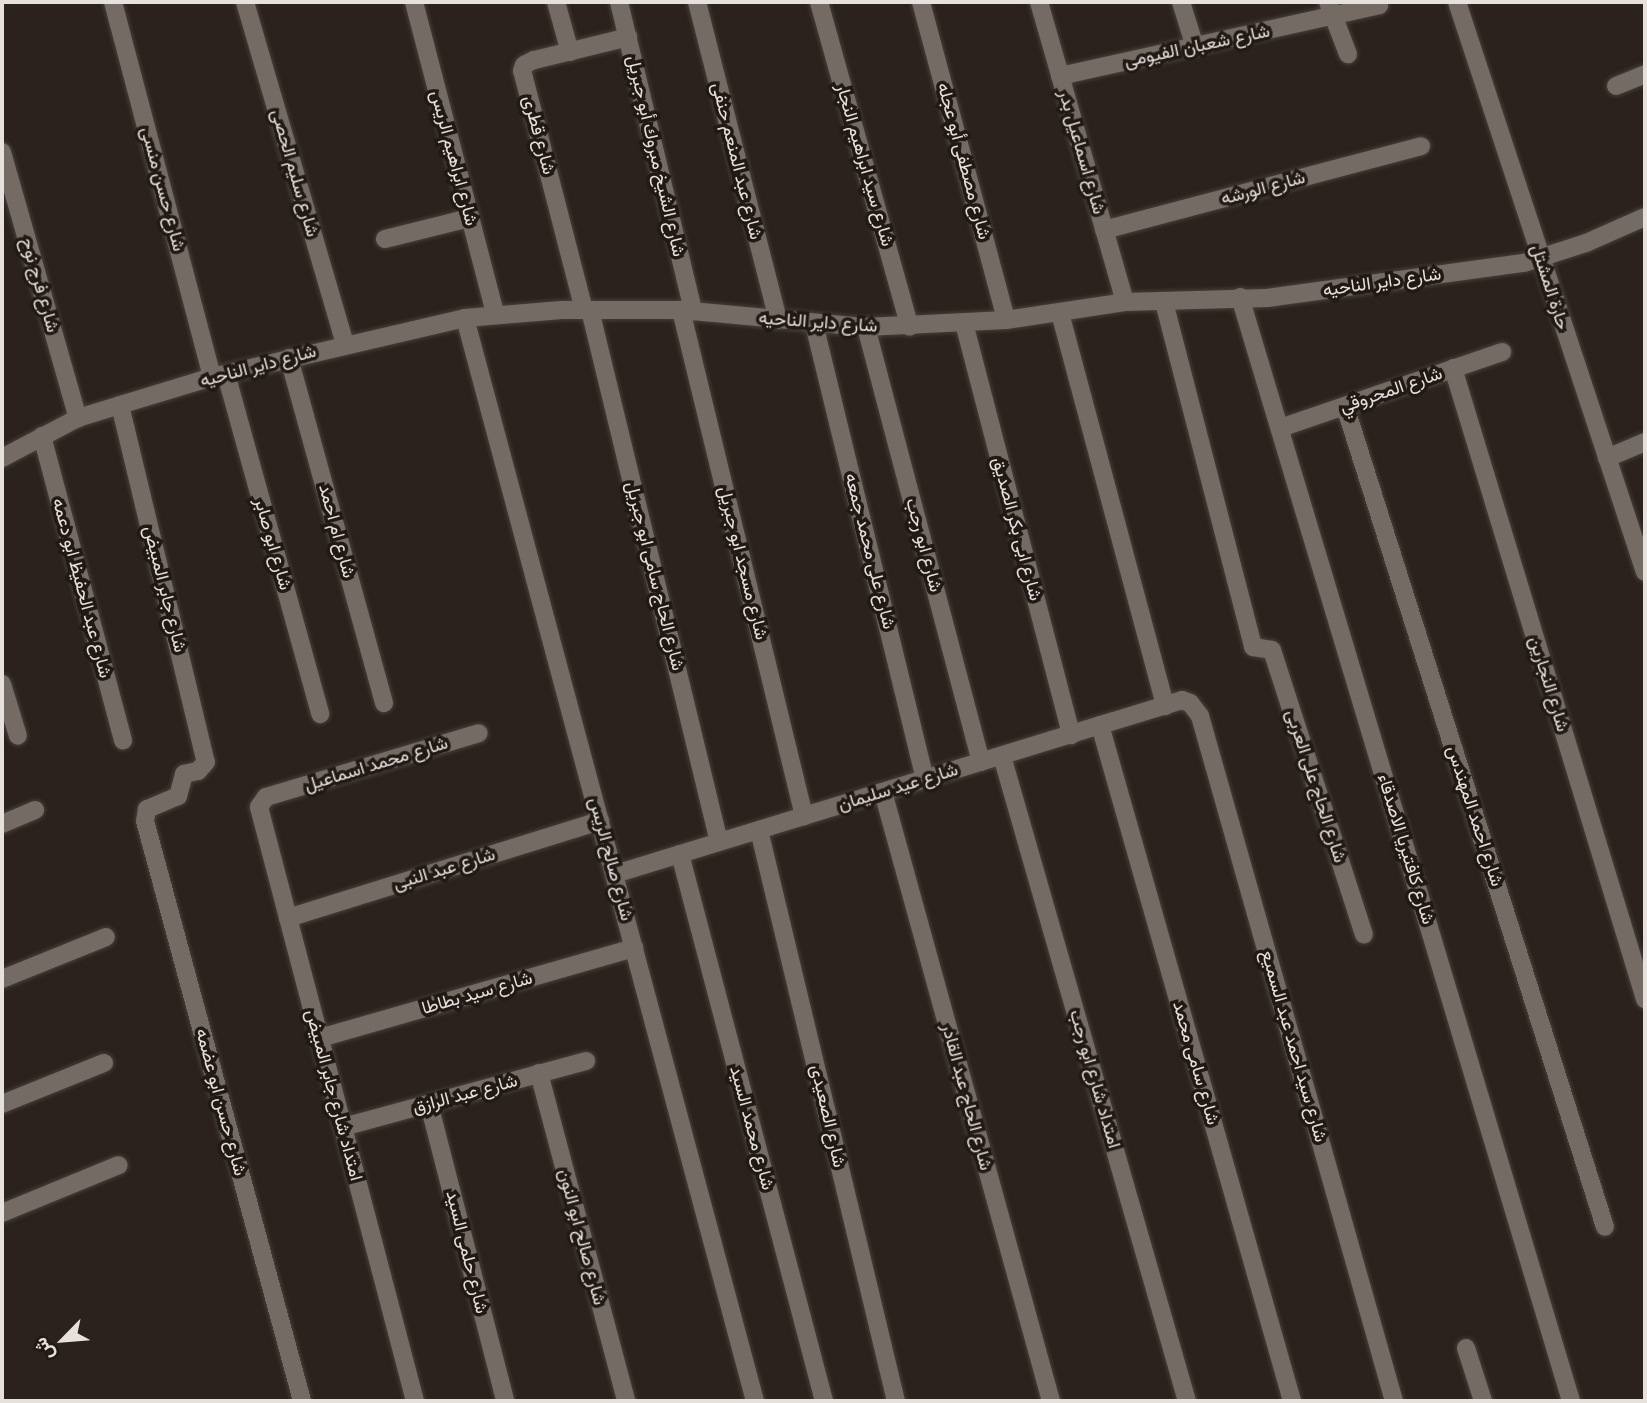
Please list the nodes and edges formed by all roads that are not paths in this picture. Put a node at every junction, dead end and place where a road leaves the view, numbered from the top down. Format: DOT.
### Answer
graph roads {
  1 [pos="113,2"];
  2 [pos="245,2"];
  3 [pos="414,2"];
  4 [pos="556,2"];
  5 [pos="619,2"];
  6 [pos="697,2"];
  7 [pos="819,2"];
  8 [pos="921,2"];
  9 [pos="1039,2"];
  10 [pos="1181,2"];
  11 [pos="1457,2"];
  12 [pos="1379,5"];
  13 [pos="1330,9"];
  14 [pos="628,37"];
  15 [pos="1195,47"];
  16 [pos="570,51"];
  17 [pos="1348,54"];
  18 [pos="1645,74"];
  19 [pos="1060,76"];
  20 [pos="1616,86"];
  21 [pos="1421,146"];
  22 [pos="2,152"];
  23 [pos="1645,217"];
  24 [pos="470,218"];
  25 [pos="1104,230"];
  26 [pos="385,239"];
  27 [pos="1540,258"];
  28 [pos="1240,298"];
  29 [pos="1125,302"];
  30 [pos="1164,302"];
  31 [pos="587,310"];
  32 [pos="687,310"];
  33 [pos="495,313"];
  34 [pos="1060,313"];
  35 [pos="466,318"];
  36 [pos="778,320"];
  37 [pos="1006,320"];
  38 [pos="964,323"];
  39 [pos="814,324"];
  40 [pos="866,327"];
  41 [pos="910,327"];
  42 [pos="345,344"];
  43 [pos="1502,352"];
  44 [pos="289,358"];
  45 [pos="1453,368"];
  46 [pos="219,375"];
  47 [pos="120,405"];
  48 [pos="1345,406"];
  49 [pos="78,418"];
  50 [pos="1280,428"];
  51 [pos="42,436"];
  52 [pos="1645,442"];
  53 [pos="1607,457"];
  54 [pos="2,458"];
  55 [pos="1645,572"];
  56 [pos="2,684"];
  57 [pos="1174,703"];
  58 [pos="384,704"];
  59 [pos="320,714"];
  60 [pos="1100,725"];
  61 [pos="479,733"];
  62 [pos="1071,735"];
  63 [pos="18,736"];
  64 [pos="123,740"];
  65 [pos="1002,756"];
  66 [pos="981,762"];
  67 [pos="925,779"];
  68 [pos="883,792"];
  69 [pos="273,795"];
  70 [pos="153,805"];
  71 [pos="35,810"];
  72 [pos="804,816"];
  73 [pos="600,821"];
  74 [pos="2,824"];
  75 [pos="759,830"];
  76 [pos="719,842"];
  77 [pos="680,854"];
  78 [pos="615,874"];
  79 [pos="288,918"];
  80 [pos="1363,935"];
  81 [pos="106,937"];
  82 [pos="634,948"];
  83 [pos="2,979"];
  84 [pos="1645,999"];
  85 [pos="320,1038"];
  86 [pos="586,1061"];
  87 [pos="104,1063"];
  88 [pos="539,1073"];
  89 [pos="2,1104"];
  90 [pos="429,1104"];
  91 [pos="343,1127"];
  92 [pos="119,1165"];
  93 [pos="2,1213"];
  94 [pos="1605,1227"];
  95 [pos="1466,1348"];
  96 [pos="302,1401"];
  97 [pos="415,1401"];
  98 [pos="505,1401"];
  99 [pos="626,1401"];
  100 [pos="755,1401"];
  101 [pos="824,1401"];
  102 [pos="896,1401"];
  103 [pos="1051,1401"];
  104 [pos="1187,1401"];
  105 [pos="1292,1401"];
  106 [pos="1394,1401"];
  107 [pos="1483,1401"];
  108 [pos="1571,1401"];
  1 -- 46 [label="street, شارع حسن منسى"];
  2 -- 42 [label="street, شارع سليم الحصى"];
  3 -- 24 [label="street, شارع ابراهيم الريس"];
  4 -- 16 [label="street"];
  5 -- 14 [label="street, شارع الشيخ مبروك أبو جبريل"];
  6 -- 36 [label="street, شارع عبد المنعم حنفى"];
  7 -- 41 [label="street, شارع سيد ابراهيم النجار"];
  8 -- 37 [label="street, شارع مصطفى أبو عجله"];
  9 -- 19 [label="street, شارع اسماعيل بدر"];
  10 -- 15 [label="street"];
  11 -- 27 [label="street, حارة المشتل"];
  12 -- 13 [label="street, شارع شعبان الفيومى"];
  13 -- 15 [label="street, شارع شعبان الفيومى"];
  13 -- 17 [label="street"];
  14 -- 16 [label="street, شارع قطرى"];
  14 -- 32 [label="street, شارع الشيخ مبروك أبو جبريل"];
  15 -- 19 [label="street, شارع شعبان الفيومى"];
  16 -- 31 [label="street, شارع قطرى"];
  18 -- 20 [label="street"];
  19 -- 25 [label="street, شارع اسماعيل بدر"];
  21 -- 25 [label="street, شارع الورشه"];
  22 -- 49 [label="street, شارع فرج نوح"];
  23 -- 27 [label="street, شارع داير الناحيه"];
  24 -- 26 [label="street"];
  24 -- 33 [label="street, شارع ابراهيم الريس"];
  25 -- 29 [label="street, شارع اسماعيل بدر"];
  27 -- 28 [label="street, شارع داير الناحيه"];
  27 -- 53 [label="street, حارة المشتل"];
  28 -- 30 [label="street, شارع داير الناحيه"];
  28 -- 50 [label="street, شارع كافتيريا الاصدقاء"];
  29 -- 30 [label="street, شارع داير الناحيه"];
  29 -- 34 [label="street, شارع داير الناحيه"];
  30 -- 80 [label="street, شارع الحاج على العربى"];
  31 -- 32 [label="street, شارع داير الناحيه"];
  31 -- 33 [label="street, شارع داير الناحيه"];
  31 -- 76 [label="street, شارع الحاج سامى ابو جبريل"];
  32 -- 36 [label="street, شارع داير الناحيه"];
  32 -- 72 [label="street, شارع مسجد ابو جبريل"];
  33 -- 35 [label="street, شارع داير الناحيه"];
  34 -- 37 [label="street, شارع داير الناحيه"];
  34 -- 57 [label="street"];
  35 -- 42 [label="street, شارع داير الناحيه"];
  35 -- 73 [label="street, شارع صالح الريس"];
  36 -- 39 [label="street, شارع داير الناحيه"];
  37 -- 38 [label="street, شارع داير الناحيه"];
  38 -- 41 [label="street, شارع داير الناحيه"];
  38 -- 62 [label="street, شارع ابى بكر الصديق"];
  39 -- 40 [label="street, شارع داير الناحيه"];
  39 -- 67 [label="street, شارع على محمد جمعه"];
  40 -- 41 [label="street, شارع داير الناحيه"];
  40 -- 66 [label="street, شارع ابو رجب"];
  42 -- 44 [label="street, شارع داير الناحيه"];
  43 -- 45 [label="street, شارع المحروقي"];
  44 -- 46 [label="street, شارع داير الناحيه"];
  44 -- 58 [label="street, شارع ام احمد"];
  45 -- 48 [label="street, شارع المحروقي"];
  45 -- 84 [label="street, شارع النجارين"];
  46 -- 47 [label="street, شارع داير الناحيه"];
  46 -- 59 [label="street, شارع ابو صابر"];
  47 -- 49 [label="street, شارع داير الناحيه"];
  47 -- 70 [label="street, شارع جابر المبيض"];
  48 -- 50 [label="street, شارع المحروقي"];
  48 -- 94 [label="street, شارع احمد المهندس"];
  49 -- 51 [label="street, شارع داير الناحيه"];
  50 -- 108 [label="street, شارع كافتيريا الاصدقاء"];
  51 -- 54 [label="street, شارع داير الناحيه"];
  51 -- 64 [label="street, شارع عبد الحفيظ ابو دعمه"];
  52 -- 53 [label="street"];
  53 -- 55 [label="street, حارة المشتل"];
  56 -- 63 [label="street"];
  57 -- 60 [label="street, شارع عيد سليمان"];
  57 -- 106 [label="street, شارع سيد احمد عبد السميع"];
  60 -- 62 [label="street, شارع عيد سليمان"];
  60 -- 105 [label="street, شارع سامى محمد"];
  61 -- 69 [label="street, شارع محمد اسماعيل"];
  62 -- 65 [label="street, شارع عيد سليمان"];
  65 -- 66 [label="street, شارع عيد سليمان"];
  65 -- 104 [label="street, امتداد شارع ابو رجب"];
  66 -- 67 [label="street, شارع عيد سليمان"];
  67 -- 68 [label="street, شارع عيد سليمان"];
  68 -- 72 [label="street, شارع عيد سليمان"];
  68 -- 103 [label="street, شارع الحاج عبد القادر"];
  69 -- 79 [label="street, امتداد شارع جابر المبيض"];
  70 -- 96 [label="street, شارع حسن ابو عضمه"];
  71 -- 74 [label="street"];
  72 -- 75 [label="street, شارع عيد سليمان"];
  73 -- 78 [label="street, شارع صالح الريس"];
  73 -- 79 [label="street, شارع عبد النبى"];
  75 -- 76 [label="street, شارع عيد سليمان"];
  75 -- 102 [label="street, شارع الصعيدى"];
  76 -- 77 [label="street, شارع عيد سليمان"];
  77 -- 78 [label="street, شارع عيد سليمان"];
  77 -- 101 [label="street, شارع محمد السيد"];
  78 -- 82 [label="street, شارع صالح الريس"];
  79 -- 85 [label="street, امتداد شارع جابر المبيض"];
  81 -- 83 [label="street"];
  82 -- 85 [label="street, شارع سيد بطاطا"];
  82 -- 100 [label="street, شارع صالح الريس"];
  85 -- 91 [label="street, امتداد شارع جابر المبيض"];
  86 -- 88 [label="street, شارع عبد الرازق"];
  87 -- 89 [label="street"];
  88 -- 90 [label="street, شارع عبد الرازق"];
  88 -- 99 [label="street, شارع صالح ابو النون"];
  90 -- 91 [label="street, شارع عبد الرازق"];
  90 -- 98 [label="street, شارع حلمى السيد"];
  91 -- 97 [label="street, امتداد شارع جابر المبيض"];
  92 -- 93 [label="street"];
  95 -- 107 [label="street"];
}
